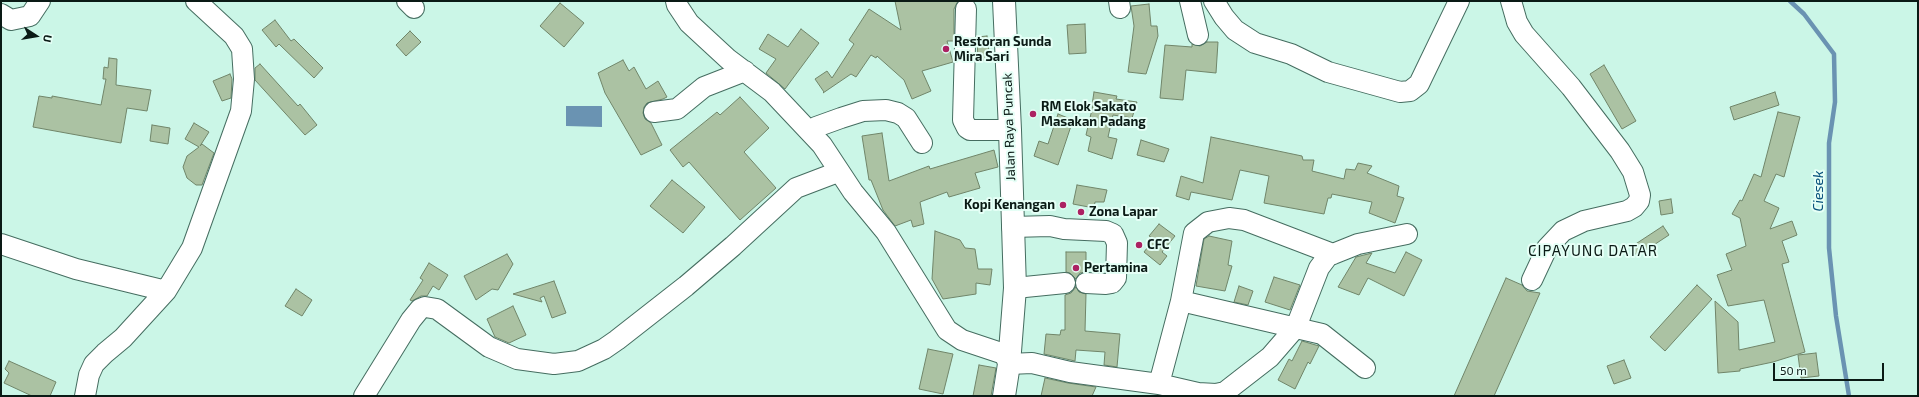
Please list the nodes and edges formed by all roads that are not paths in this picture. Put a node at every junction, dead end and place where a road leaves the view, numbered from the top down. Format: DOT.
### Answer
graph roads {
  1 [pos="40,1"];
  2 [pos="196,1"];
  3 [pos="1004,1"];
  4 [pos="1190,1"];
  5 [pos="1214,1"];
  6 [pos="1459,1"];
  7 [pos="1511,1"];
  8 [pos="679,2"];
  9 [pos="966,9"];
  10 [pos="1,14"];
  11 [pos="1198,35"];
  12 [pos="745,71"];
  13 [pos="654,112"];
  14 [pos="1010,130"];
  15 [pos="812,135"];
  16 [pos="922,143"];
  17 [pos="838,172"];
  18 [pos="1012,227"];
  19 [pos="1407,234"];
  20 [pos="1,244"];
  21 [pos="1333,254"];
  22 [pos="1532,280"];
  23 [pos="1066,283"];
  24 [pos="1086,283"];
  25 [pos="1015,288"];
  26 [pos="166,291"];
  27 [pos="1181,301"];
  28 [pos="1296,327"];
  29 [pos="1009,364"];
  30 [pos="1365,368"];
  31 [pos="1159,384"];
  32 [pos="370,394"];
  33 [pos="1224,394"];
  34 [pos="85,396"];
  35 [pos="1004,396"];
  1 -- 10 [label="street"];
  2 -- 26 [label="street"];
  3 -- 14 [label="highway, Jalan Raya Puncak"];
  4 -- 11 [label="street"];
  5 -- 6 [label="street"];
  7 -- 22 [label="street"];
  8 -- 12 [label="street"];
  9 -- 14 [label="street"];
  12 -- 13 [label="street"];
  12 -- 15 [label="street"];
  14 -- 18 [label="highway, Jalan Raya Puncak"];
  15 -- 16 [label="street"];
  15 -- 17 [label="street"];
  17 -- 29 [label="street"];
  17 -- 32 [label="street"];
  18 -- 24 [label="street"];
  18 -- 25 [label="highway, Jalan Raya Puncak"];
  19 -- 21 [label="street"];
  20 -- 26 [label="street"];
  21 -- 27 [label="street"];
  21 -- 28 [label="street"];
  23 -- 25 [label="street"];
  25 -- 29 [label="highway, Jalan Raya Puncak"];
  26 -- 34 [label="street"];
  27 -- 28 [label="street"];
  27 -- 31 [label="street"];
  28 -- 30 [label="street"];
  28 -- 33 [label="street"];
  29 -- 31 [label="street"];
  29 -- 35 [label="highway, Jalan Raya Puncak"];
  31 -- 33 [label="street"];
}
